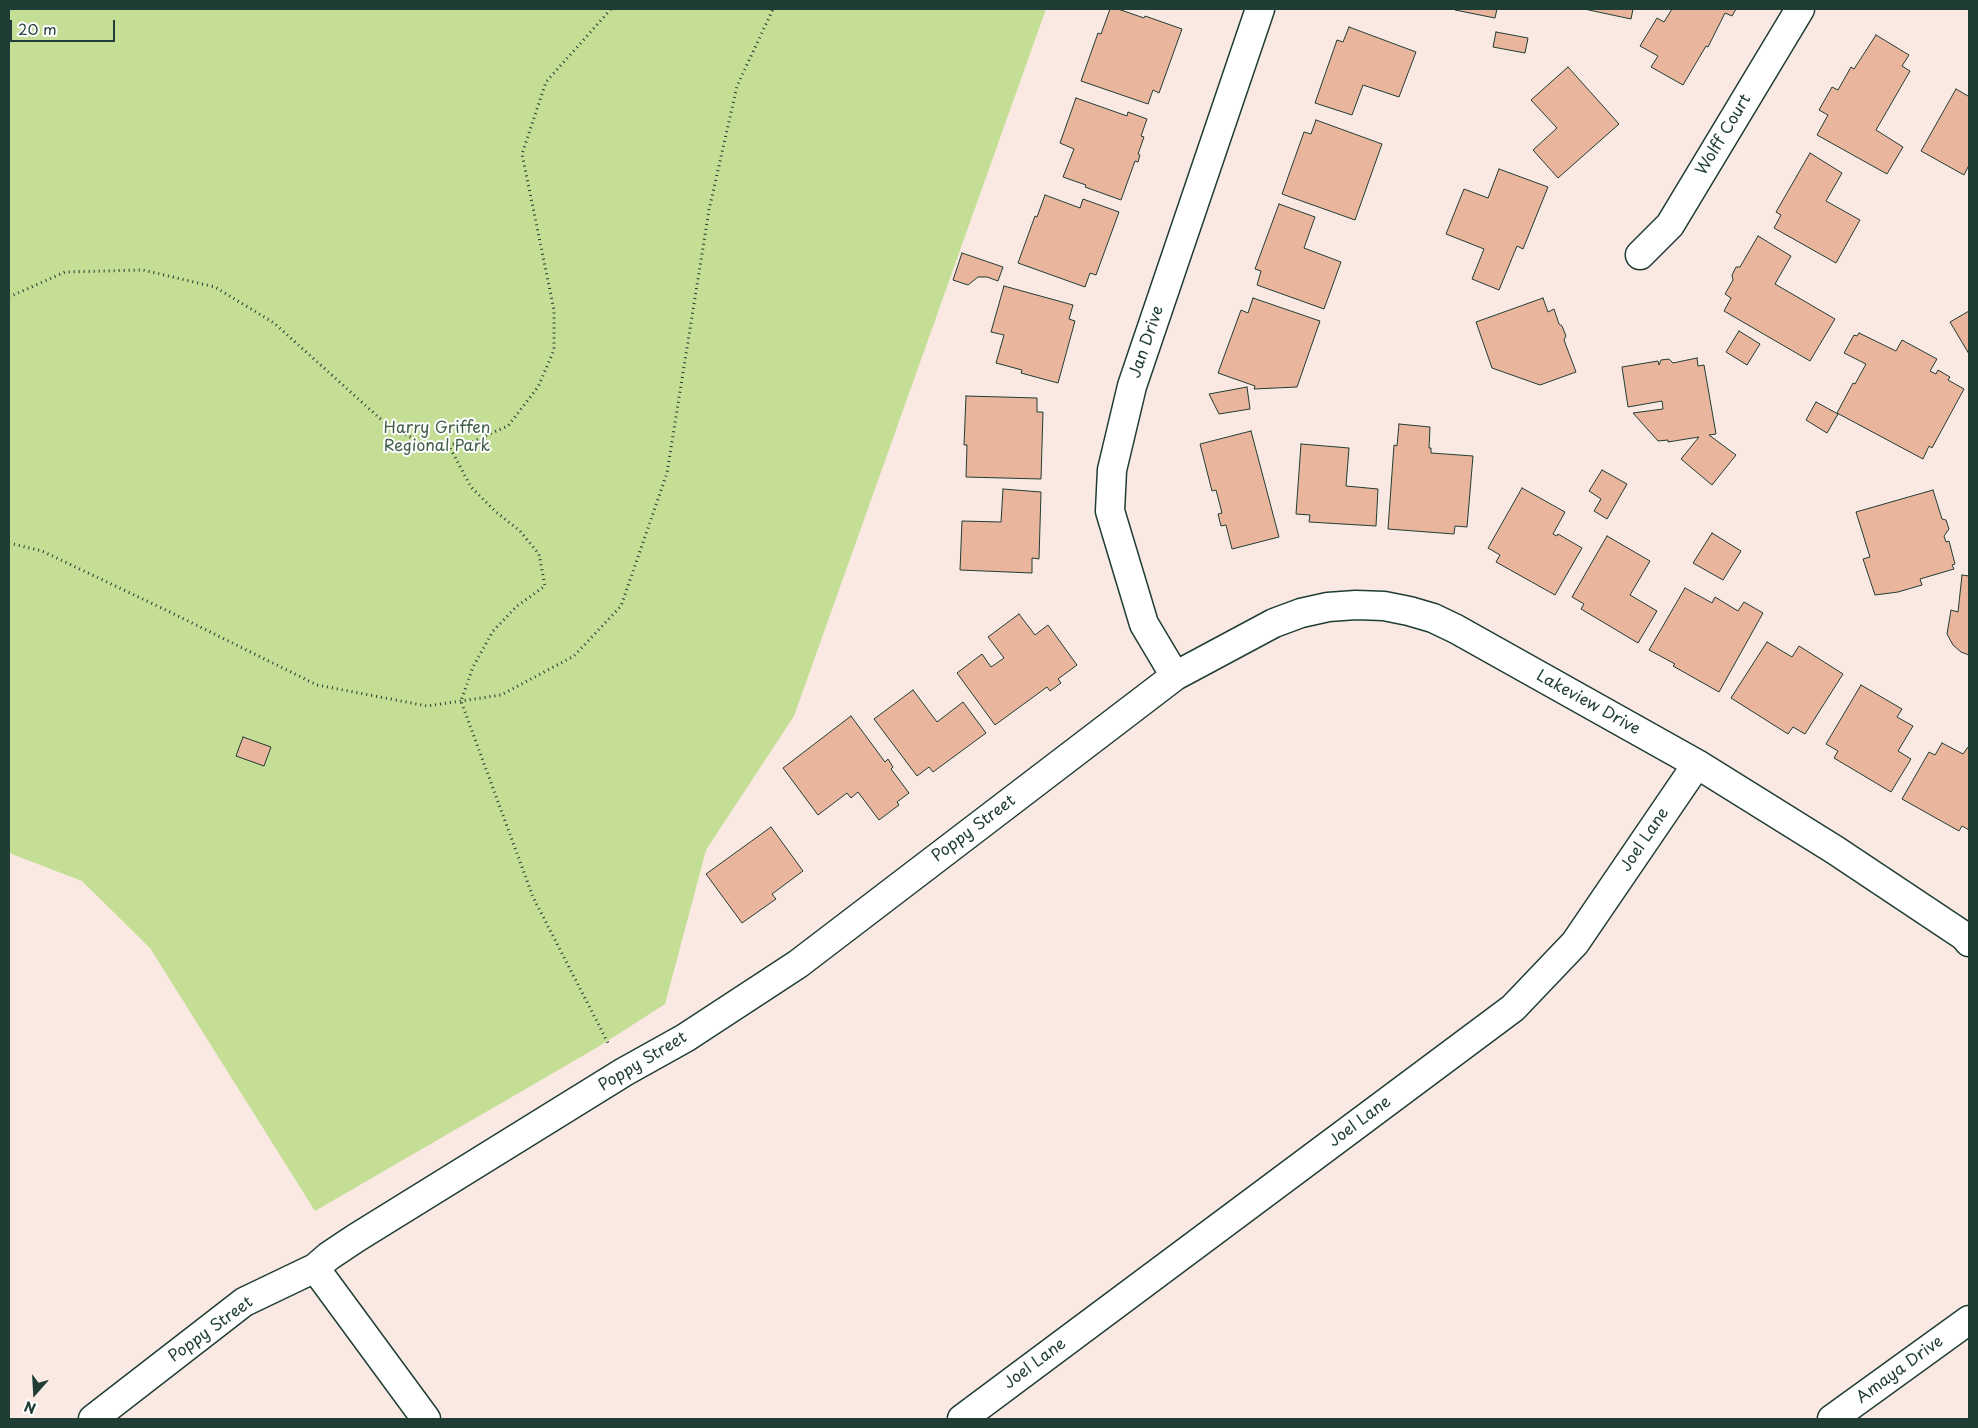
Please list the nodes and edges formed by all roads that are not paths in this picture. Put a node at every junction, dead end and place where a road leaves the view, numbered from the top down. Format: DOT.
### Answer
graph roads {
  1 [pos="1260,9"];
  2 [pos="1800,9"];
  3 [pos="1640,255"];
  4 [pos="1175,676"];
  5 [pos="1697,764"];
  6 [pos="1969,942"];
  7 [pos="315,1268"];
  8 [pos="1969,1320"];
  9 [pos="93,1419"];
  10 [pos="426,1419"];
  11 [pos="962,1419"];
  12 [pos="1832,1419"];
  1 -- 4 [label="street, Jan Drive"];
  2 -- 3 [label="street, Wolff Court"];
  4 -- 5 [label="street, Lakeview Drive"];
  4 -- 7 [label="street, Poppy Street"];
  5 -- 6 [label="street, Lakeview Drive"];
  5 -- 11 [label="street, Joel Lane"];
  7 -- 9 [label="street, Poppy Street"];
  7 -- 10 [label="street"];
  8 -- 12 [label="street, Amaya Drive"];
}
